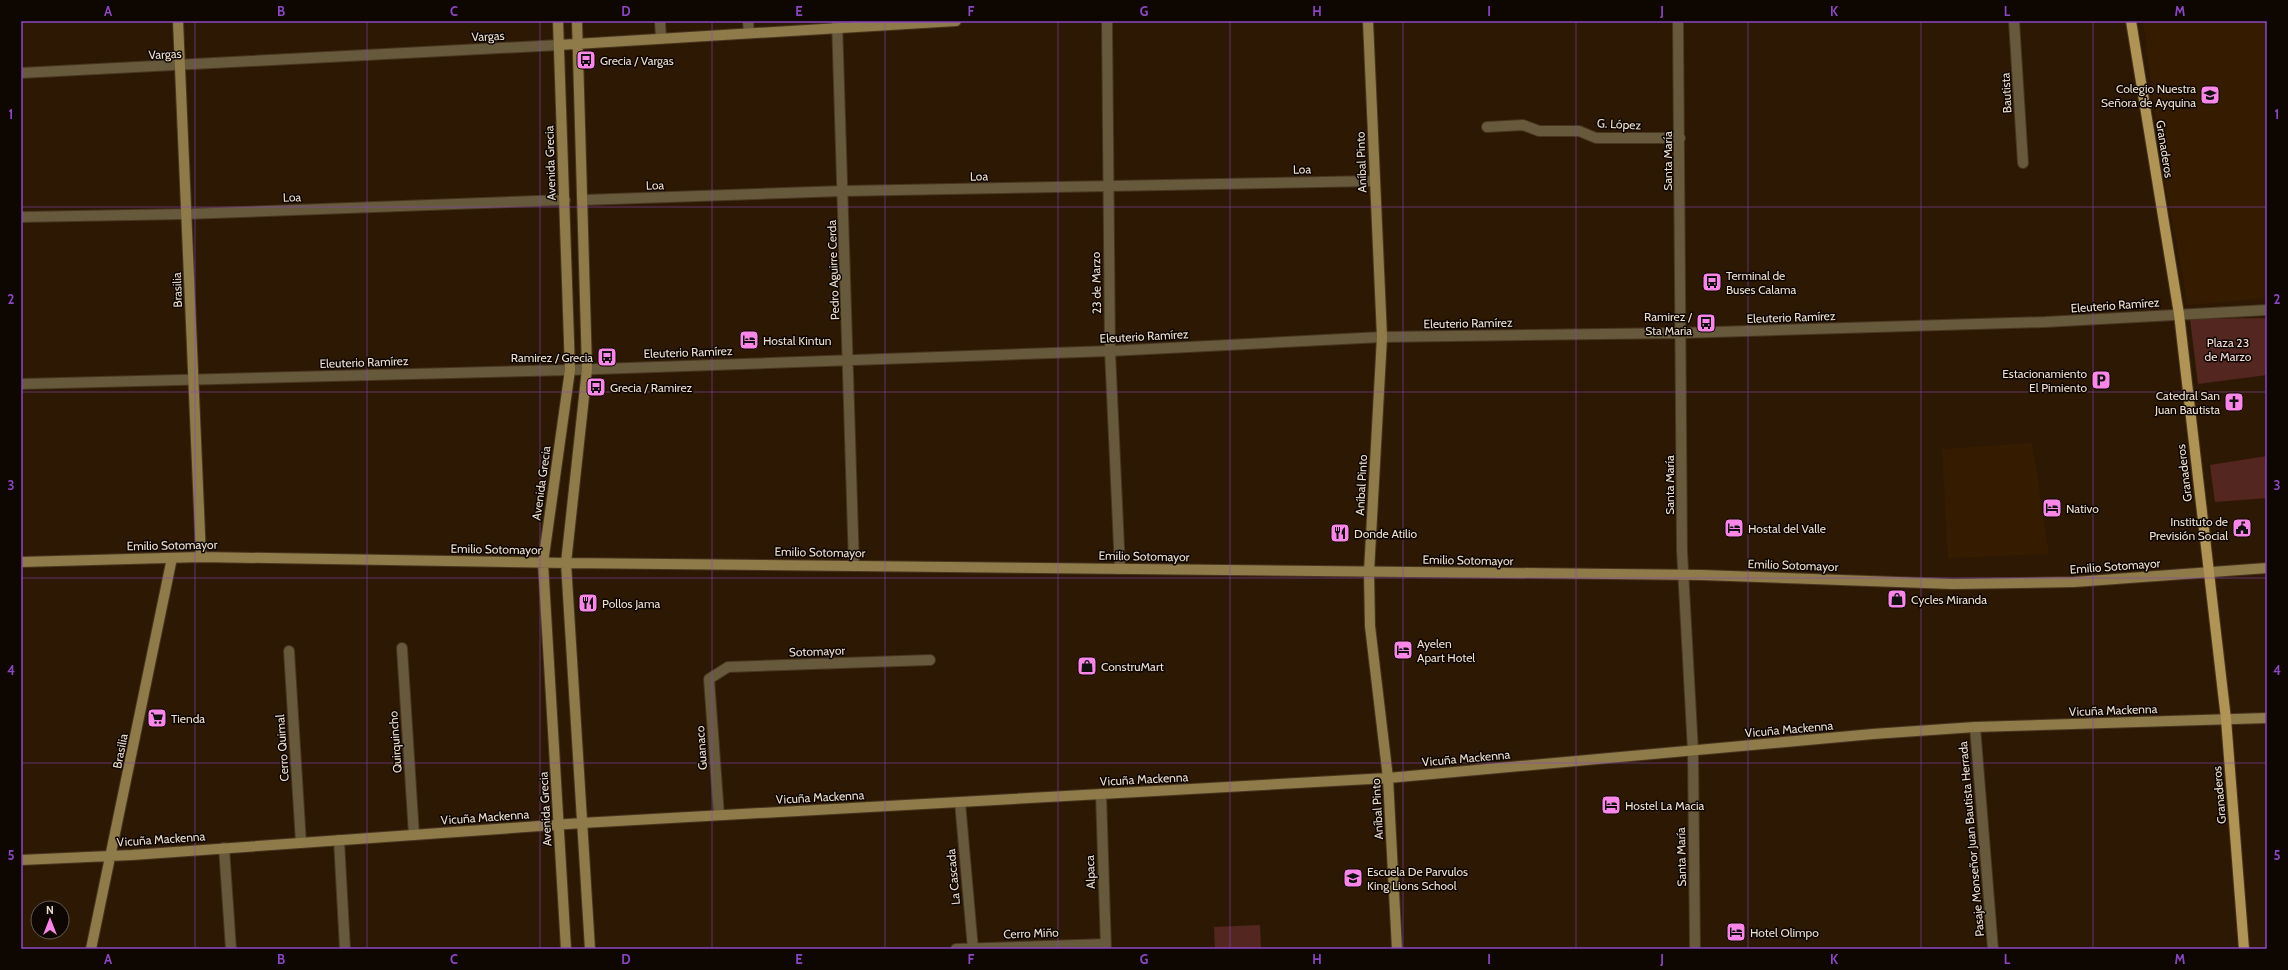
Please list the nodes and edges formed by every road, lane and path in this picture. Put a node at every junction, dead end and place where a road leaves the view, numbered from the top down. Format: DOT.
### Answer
graph roads {
  1 [pos="178,21"];
  2 [pos="558,21"];
  3 [pos="577,21"];
  4 [pos="660,21"];
  5 [pos="748,21"];
  6 [pos="956,21"];
  7 [pos="1107,21"];
  8 [pos="1368,21"];
  9 [pos="1678,21"];
  10 [pos="2014,21"];
  11 [pos="2131,21"];
  12 [pos="933,22"];
  13 [pos="837,25"];
  14 [pos="749,34"];
  15 [pos="661,38"];
  16 [pos="578,43"];
  17 [pos="559,45"];
  18 [pos="180,66"];
  19 [pos="21,73"];
  20 [pos="1487,127"];
  21 [pos="1680,138"];
  22 [pos="2023,163"];
  23 [pos="1374,181"];
  24 [pos="1107,187"];
  25 [pos="843,191"];
  26 [pos="565,200"];
  27 [pos="583,200"];
  28 [pos="186,214"];
  29 [pos="21,217"];
  30 [pos="2267,310"];
  31 [pos="2179,314"];
  32 [pos="1681,333"];
  33 [pos="1382,337"];
  34 [pos="1110,351"];
  35 [pos="848,359"];
  36 [pos="587,369"];
  37 [pos="570,370"];
  38 [pos="194,380"];
  39 [pos="21,384"];
  40 [pos="201,557"];
  41 [pos="172,558"];
  42 [pos="21,562"];
  43 [pos="543,562"];
  44 [pos="566,563"];
  45 [pos="854,566"];
  46 [pos="2267,568"];
  47 [pos="1120,569"];
  48 [pos="1369,572"];
  49 [pos="2209,573"];
  50 [pos="1683,576"];
  51 [pos="402,648"];
  52 [pos="289,651"];
  53 [pos="930,660"];
  54 [pos="709,679"];
  55 [pos="2267,718"];
  56 [pos="2226,719"];
  57 [pos="1975,727"];
  58 [pos="1693,751"];
  59 [pos="1388,778"];
  60 [pos="1101,794"];
  61 [pos="960,802"];
  62 [pos="719,815"];
  63 [pos="582,823"];
  64 [pos="559,825"];
  65 [pos="414,835"];
  66 [pos="339,840"];
  67 [pos="301,843"];
  68 [pos="224,848"];
  69 [pos="112,856"];
  70 [pos="21,860"];
  71 [pos="1106,947"];
  72 [pos="973,948"];
  73 [pos="91,949"];
  74 [pos="231,949"];
  75 [pos="345,949"];
  76 [pos="566,949"];
  77 [pos="590,949"];
  78 [pos="956,949"];
  79 [pos="1397,949"];
  80 [pos="1695,949"];
  81 [pos="1993,949"];
  82 [pos="2244,949"];
  1 -- 18 [label="street, Brasilia"];
  2 -- 17 [label="street, Avenida Grecia"];
  3 -- 16 [label="street"];
  4 -- 15 [label="street"];
  5 -- 14 [label="street"];
  6 -- 12 [label="street, Vargas"];
  7 -- 24 [label="street, 23 de Marzo"];
  8 -- 23 [label="street, Aníbal Pinto"];
  9 -- 21 [label="street, Santa María"];
  10 -- 22 [label="street, Bautista"];
  11 -- 31 [label="main road, Granaderos"];
  12 -- 13 [label="street, Vargas"];
  13 -- 14 [label="street, Vargas"];
  13 -- 25 [label="street, Pedro Aguirre Cerda"];
  14 -- 15 [label="street, Vargas"];
  15 -- 16 [label="street, Vargas"];
  16 -- 17 [label="street, Vargas"];
  16 -- 27 [label="street"];
  17 -- 18 [label="street, Vargas"];
  17 -- 26 [label="street, Avenida Grecia"];
  18 -- 19 [label="street, Vargas"];
  18 -- 28 [label="street, Brasilia"];
  20 -- 21 [label="street, G. López"];
  21 -- 32 [label="street, Santa María"];
  23 -- 24 [label="street, Loa"];
  23 -- 33 [label="street, Aníbal Pinto"];
  24 -- 25 [label="street, Loa"];
  24 -- 34 [label="street, 23 de Marzo"];
  25 -- 27 [label="street, Loa"];
  25 -- 35 [label="street, Pedro Aguirre Cerda"];
  26 -- 28 [label="street, Loa"];
  26 -- 37 [label="street, Avenida Grecia"];
  27 -- 36 [label="street"];
  28 -- 29 [label="street, Loa"];
  28 -- 38 [label="street, Brasilia"];
  30 -- 31 [label="street, Eleuterio Ramírez"];
  31 -- 32 [label="street, Eleuterio Ramírez"];
  31 -- 49 [label="main road, Granaderos"];
  32 -- 33 [label="street, Eleuterio Ramírez"];
  32 -- 50 [label="street, Santa María"];
  33 -- 34 [label="street, Eleuterio Ramírez"];
  33 -- 48 [label="street, Aníbal Pinto"];
  34 -- 35 [label="street, Eleuterio Ramírez"];
  34 -- 47 [label="street, 23 de Marzo"];
  35 -- 36 [label="street, Eleuterio Ramírez"];
  35 -- 45 [label="street, Pedro Aguirre Cerda"];
  36 -- 37 [label="street, Eleuterio Ramírez"];
  36 -- 44 [label="street"];
  37 -- 38 [label="street, Eleuterio Ramírez"];
  37 -- 43 [label="street, Avenida Grecia"];
  38 -- 39 [label="street, Eleuterio Ramírez"];
  38 -- 40 [label="street, Brasilia"];
  40 -- 41 [label="street, Emilio Sotomayor"];
  40 -- 43 [label="street, Emilio Sotomayor"];
  41 -- 42 [label="street, Emilio Sotomayor"];
  41 -- 69 [label="street, Brasilia"];
  43 -- 44 [label="street, Emilio Sotomayor"];
  43 -- 64 [label="street, Avenida Grecia"];
  44 -- 45 [label="street, Emilio Sotomayor"];
  44 -- 63 [label="street"];
  45 -- 47 [label="street, Emilio Sotomayor"];
  46 -- 49 [label="street, Emilio Sotomayor"];
  47 -- 48 [label="street, Emilio Sotomayor"];
  48 -- 50 [label="street, Emilio Sotomayor"];
  48 -- 59 [label="street, Aníbal Pinto"];
  49 -- 50 [label="street, Emilio Sotomayor"];
  49 -- 56 [label="main road, Granaderos"];
  50 -- 58 [label="street, Santa María"];
  51 -- 65 [label="street, Quirquincho"];
  52 -- 67 [label="street, Cerro Quimal"];
  53 -- 54 [label="street, Sotomayor"];
  54 -- 62 [label="street, Guanaco"];
  55 -- 56 [label="street, Vicuña Mackenna"];
  56 -- 57 [label="street, Vicuña Mackenna"];
  56 -- 82 [label="main road, Granaderos"];
  57 -- 58 [label="street, Vicuña Mackenna"];
  57 -- 81 [label="street, Pasaje Monseñor Juan Bautista Herrada"];
  58 -- 59 [label="street, Vicuña Mackenna"];
  58 -- 80 [label="street, Santa María"];
  59 -- 60 [label="street, Vicuña Mackenna"];
  59 -- 79 [label="street, Aníbal Pinto"];
  60 -- 61 [label="street, Vicuña Mackenna"];
  60 -- 71 [label="street, Alpaca"];
  61 -- 62 [label="street, Vicuña Mackenna"];
  61 -- 72 [label="street, La Cascada"];
  62 -- 63 [label="street, Vicuña Mackenna"];
  63 -- 64 [label="street, Vicuña Mackenna"];
  63 -- 77 [label="street"];
  64 -- 65 [label="street, Vicuña Mackenna"];
  64 -- 76 [label="street, Avenida Grecia"];
  65 -- 66 [label="street, Vicuña Mackenna"];
  66 -- 67 [label="street, Vicuña Mackenna"];
  66 -- 75 [label="street"];
  67 -- 68 [label="street, Vicuña Mackenna"];
  68 -- 69 [label="street, Vicuña Mackenna"];
  68 -- 74 [label="street"];
  69 -- 70 [label="street, Vicuña Mackenna"];
  69 -- 73 [label="street, Brasilia"];
  71 -- 72 [label="street, Cerro Miño"];
  72 -- 78 [label="street, Cerro Miño"];
}
